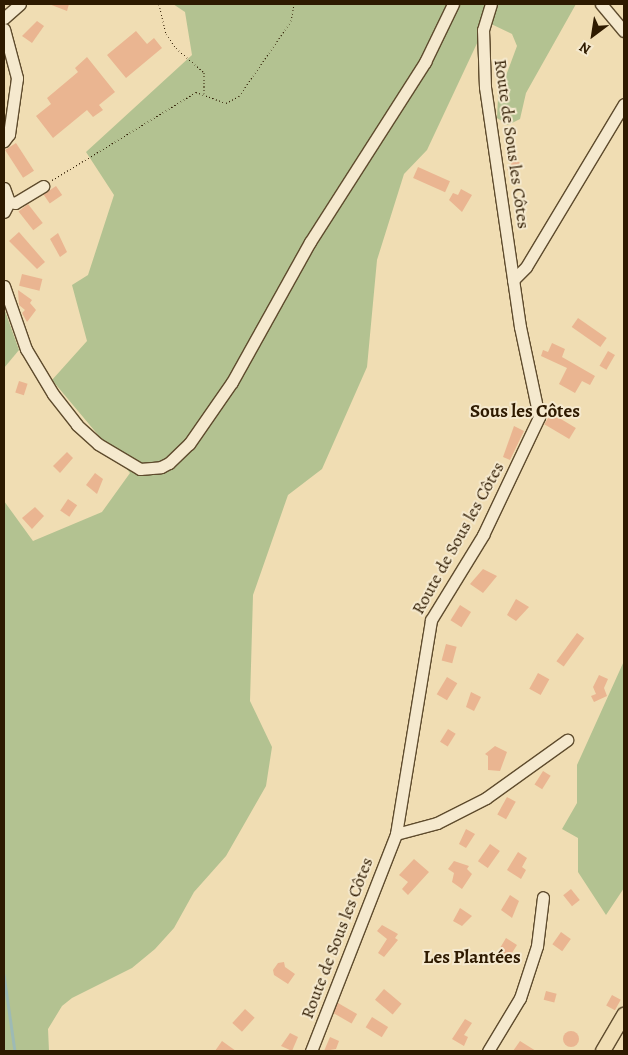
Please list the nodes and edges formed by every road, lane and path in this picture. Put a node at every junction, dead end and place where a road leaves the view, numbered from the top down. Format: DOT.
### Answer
graph roads {
  1 [pos="20,4"];
  2 [pos="159,4"];
  3 [pos="294,4"];
  4 [pos="453,4"];
  5 [pos="491,4"];
  6 [pos="601,4"];
  7 [pos="4,18"];
  8 [pos="4,30"];
  9 [pos="624,31"];
  10 [pos="203,93"];
  11 [pos="624,104"];
  12 [pos="4,141"];
  13 [pos="43,186"];
  14 [pos="4,188"];
  15 [pos="6,207"];
  16 [pos="513,280"];
  17 [pos="4,286"];
  18 [pos="567,740"];
  19 [pos="396,834"];
  20 [pos="543,897"];
  21 [pos="624,1014"];
  22 [pos="624,1029"];
  23 [pos="605,1048"];
  24 [pos="311,1051"];
  25 [pos="488,1051"];
  1 -- 7 [label="street"];
  2 -- 10 [label="path"];
  3 -- 10 [label="path"];
  4 -- 17 [label="street"];
  5 -- 16 [label="street, Route de Sous les Côtes"];
  6 -- 9 [label="street"];
  8 -- 12 [label="street"];
  10 -- 13 [label="path"];
  11 -- 16 [label="street"];
  13 -- 15 [label="street"];
  14 -- 15 [label="street"];
  16 -- 19 [label="street, Route de Sous les Côtes"];
  18 -- 19 [label="street"];
  19 -- 24 [label="street, Route de Sous les Côtes"];
  20 -- 25 [label="street"];
  21 -- 23 [label="main road"];
  22 -- 23 [label="main road"];
}
